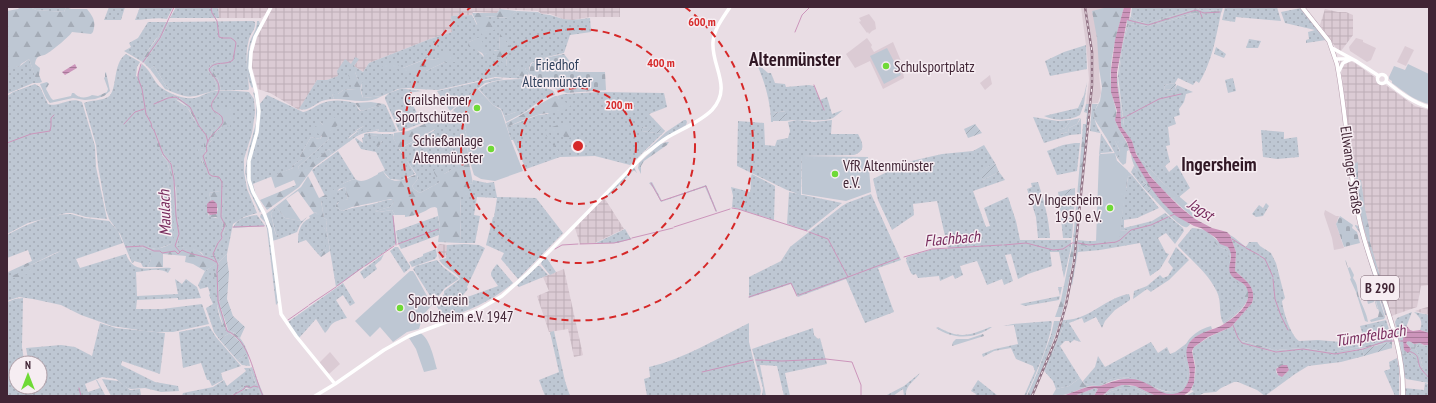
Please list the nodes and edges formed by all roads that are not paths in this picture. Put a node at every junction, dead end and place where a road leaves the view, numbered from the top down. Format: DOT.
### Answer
graph roads {
  1 [pos="271,7"];
  2 [pos="730,7"];
  3 [pos="1302,7"];
  4 [pos="1332,48"];
  5 [pos="1348,57"];
  6 [pos="1336,58"];
  7 [pos="1352,59"];
  8 [pos="1339,71"];
  9 [pos="1429,107"];
  10 [pos="335,384"];
  11 [pos="315,396"];
  12 [pos="1403,396"];
  1 -- 10 [label="main road"];
  2 -- 10 [label="main road"];
  3 -- 4 [label="main road, Ellwanger Straße / B 290"];
  4 -- 5 [label="main road"];
  4 -- 6 [label="main road, Ellwanger Straße / B 290"];
  5 -- 6 [label="main road"];
  5 -- 7 [label="main road"];
  6 -- 7 [label="main road"];
  6 -- 8 [label="main road, Ellwanger Straße / B 290"];
  7 -- 8 [label="main road"];
  7 -- 9 [label="main road"];
  8 -- 12 [label="main road, Ellwanger Straße / B 290"];
  10 -- 11 [label="main road"];
}
